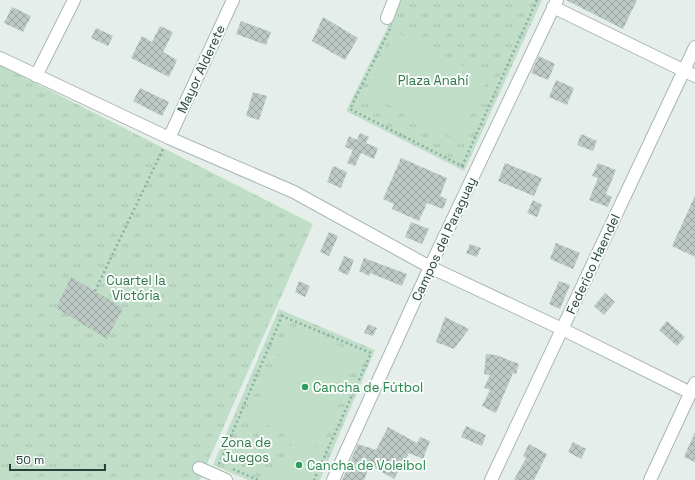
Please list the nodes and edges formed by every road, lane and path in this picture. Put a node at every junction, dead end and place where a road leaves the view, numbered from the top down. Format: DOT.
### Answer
graph roads {
  1 [pos="74,0"];
  2 [pos="233,0"];
  3 [pos="394,0"];
  4 [pos="537,0"];
  5 [pos="555,4"];
  6 [pos="389,22"];
  7 [pos="695,47"];
  8 [pos="0,58"];
  9 [pos="690,73"];
  10 [pos="36,76"];
  11 [pos="169,138"];
  12 [pos="430,267"];
  13 [pos="95,291"];
  14 [pos="562,329"];
  15 [pos="693,388"];
  16 [pos="225,466"];
  17 [pos="199,468"];
  18 [pos="231,469"];
  19 [pos="226,480"];
  20 [pos="258,480"];
  21 [pos="314,480"];
  22 [pos="333,480"];
  23 [pos="491,480"];
  24 [pos="650,480"];
  1 -- 10 [label="street"];
  2 -- 11 [label="street, Mayor Alderete"];
  3 -- 6 [label="street"];
  4 -- 6 [label="path"];
  5 -- 9 [label="street"];
  5 -- 12 [label="street, Campos del Paraguay"];
  7 -- 9 [label="street, Federico Haendel"];
  8 -- 10 [label="street"];
  9 -- 14 [label="street, Federico Haendel"];
  10 -- 11 [label="street"];
  11 -- 12 [label="street"];
  11 -- 13 [label="path"];
  12 -- 14 [label="street"];
  12 -- 22 [label="street, Campos del Paraguay"];
  14 -- 15 [label="street"];
  14 -- 23 [label="street, Federico Haendel"];
  15 -- 24 [label="street"];
  16 -- 21 [label="path"];
  17 -- 19 [label="street"];
  18 -- 20 [label="path"];
}
